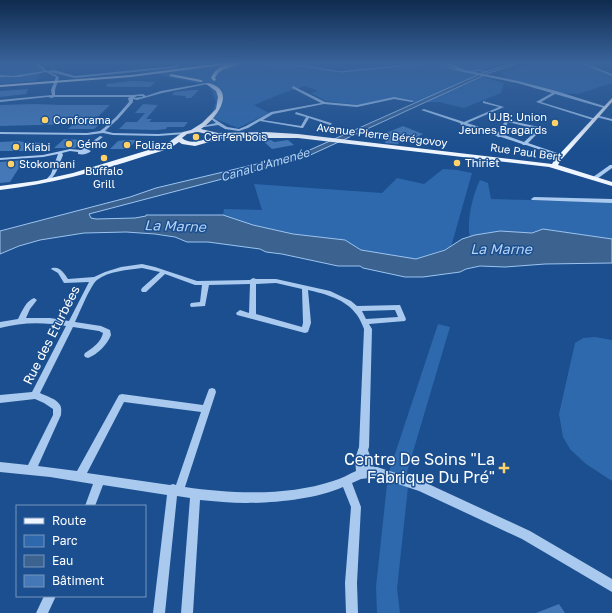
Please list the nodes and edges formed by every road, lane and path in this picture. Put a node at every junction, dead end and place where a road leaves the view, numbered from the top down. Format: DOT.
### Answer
graph roads {
  1 [pos="53,92"];
  2 [pos="162,92"];
  3 [pos="216,92"];
  4 [pos="219,92"];
  5 [pos="303,92"];
  6 [pos="554,92"];
  7 [pos="52,96"];
  8 [pos="143,96"];
  9 [pos="131,98"];
  10 [pos="140,99"];
  11 [pos="612,100"];
  12 [pos="412,101"];
  13 [pos="0,102"];
  14 [pos="484,102"];
  15 [pos="324,103"];
  16 [pos="605,107"];
  17 [pos="423,110"];
  18 [pos="296,113"];
  19 [pos="308,117"];
  20 [pos="595,118"];
  21 [pos="116,119"];
  22 [pos="213,119"];
  23 [pos="258,120"];
  24 [pos="612,120"];
  25 [pos="219,124"];
  26 [pos="330,124"];
  27 [pos="462,124"];
  28 [pos="302,127"];
  29 [pos="193,131"];
  30 [pos="185,132"];
  31 [pos="208,132"];
  32 [pos="0,133"];
  33 [pos="106,133"];
  34 [pos="96,136"];
  35 [pos="298,136"];
  36 [pos="499,136"];
  37 [pos="178,138"];
  38 [pos="186,143"];
  39 [pos="524,144"];
  40 [pos="156,150"];
  41 [pos="60,152"];
  42 [pos="561,155"];
  43 [pos="483,157"];
  44 [pos="0,159"];
  45 [pos="554,166"];
  46 [pos="612,166"];
  47 [pos="53,174"];
  48 [pos="62,178"];
  49 [pos="595,178"];
  50 [pos="47,181"];
  51 [pos="612,184"];
  52 [pos="0,188"];
  53 [pos="534,199"];
  54 [pos="612,201"];
  55 [pos="54,269"];
  56 [pos="164,272"];
  57 [pos="95,279"];
  58 [pos="253,280"];
  59 [pos="206,283"];
  60 [pos="305,288"];
  61 [pos="144,290"];
  62 [pos="34,300"];
  63 [pos="193,305"];
  64 [pos="356,309"];
  65 [pos="240,313"];
  66 [pos="252,316"];
  67 [pos="0,320"];
  68 [pos="21,320"];
  69 [pos="366,322"];
  70 [pos="71,324"];
  71 [pos="0,325"];
  72 [pos="88,355"];
  73 [pos="212,392"];
  74 [pos="35,395"];
  75 [pos="0,398"];
  76 [pos="206,409"];
  77 [pos="0,467"];
  78 [pos="31,470"];
  79 [pos="366,473"];
  80 [pos="80,476"];
  81 [pos="100,479"];
  82 [pos="346,482"];
  83 [pos="176,490"];
  84 [pos="195,494"];
  85 [pos="90,505"];
  86 [pos="612,586"];
  87 [pos="50,597"];
  88 [pos="42,613"];
  89 [pos="159,613"];
  90 [pos="186,613"];
  91 [pos="352,613"];
  1 -- 7 [label="street"];
  2 -- 8 [label="street"];
  3 -- 22 [label="main road"];
  4 -- 29 [label="main road"];
  5 -- 15 [label="street"];
  6 -- 16 [label="street"];
  6 -- 20 [label="street"];
  7 -- 9 [label="street"];
  7 -- 13 [label="street"];
  8 -- 9 [label="street"];
  8 -- 10 [label="street"];
  9 -- 10 [label="street"];
  9 -- 21 [label="street"];
  10 -- 21 [label="street"];
  11 -- 16 [label="main road"];
  12 -- 15 [label="street"];
  14 -- 27 [label="street"];
  15 -- 23 [label="street"];
  16 -- 20 [label="main road"];
  17 -- 27 [label="street"];
  18 -- 19 [label="street"];
  19 -- 26 [label="street"];
  19 -- 28 [label="street"];
  20 -- 24 [label="street"];
  20 -- 42 [label="main road"];
  21 -- 33 [label="street"];
  22 -- 25 [label="street"];
  22 -- 31 [label="main road"];
  23 -- 25 [label="street"];
  23 -- 28 [label="street"];
  25 -- 31 [label="street"];
  27 -- 36 [label="street"];
  28 -- 35 [label="street"];
  29 -- 30 [label="main road"];
  29 -- 31 [label="main road"];
  30 -- 33 [label="street"];
  30 -- 37 [label="main road"];
  31 -- 35 [label="main road, Avenue Pierre Bérégovoy"];
  31 -- 38 [label="main road"];
  32 -- 34 [label="street"];
  33 -- 34 [label="street"];
  33 -- 34 [label="street"];
  33 -- 37 [label="street"];
  34 -- 41 [label="street"];
  35 -- 43 [label="main road, Avenue Pierre Bérégovoy"];
  36 -- 39 [label="street"];
  36 -- 39 [label="street"];
  37 -- 38 [label="main road"];
  37 -- 40 [label="main road"];
  38 -- 40 [label="main road"];
  39 -- 42 [label="street"];
  40 -- 48 [label="main road"];
  41 -- 44 [label="street"];
  41 -- 47 [label="street"];
  42 -- 45 [label="main road"];
  43 -- 45 [label="main road, Rue Paul Bert"];
  45 -- 49 [label="main road, Rue Paul Bert"];
  46 -- 49 [label="street"];
  47 -- 48 [label="street"];
  47 -- 50 [label="street"];
  48 -- 50 [label="main road"];
  49 -- 51 [label="main road, Rue Paul Bert"];
  50 -- 52 [label="main road"];
  53 -- 54 [label="street"];
  55 -- 57 [label="street"];
  56 -- 57 [label="street, Rue des Eturbées"];
  56 -- 59 [label="street, Rue des Eturbées"];
  56 -- 61 [label="street"];
  57 -- 70 [label="street, Rue des Eturbées"];
  58 -- 59 [label="street, Rue des Eturbées"];
  58 -- 60 [label="street, Rue des Eturbées"];
  58 -- 66 [label="street"];
  59 -- 63 [label="street"];
  60 -- 64 [label="street, Rue des Eturbées"];
  60 -- 66 [label="street"];
  62 -- 68 [label="street"];
  64 -- 69 [label="street, Rue des Eturbées"];
  64 -- 69 [label="street"];
  65 -- 66 [label="street"];
  67 -- 68 [label="street"];
  68 -- 70 [label="street"];
  68 -- 71 [label="street"];
  69 -- 79 [label="street, Rue des Eturbées"];
  70 -- 72 [label="street"];
  70 -- 74 [label="street, Rue des Eturbées"];
  73 -- 76 [label="street"];
  74 -- 75 [label="street"];
  74 -- 78 [label="street, Rue des Eturbées"];
  76 -- 80 [label="street"];
  76 -- 83 [label="street"];
  77 -- 78 [label="street"];
  78 -- 80 [label="street"];
  79 -- 82 [label="street"];
  79 -- 86 [label="street"];
  80 -- 81 [label="street"];
  81 -- 83 [label="street"];
  81 -- 85 [label="street"];
  82 -- 84 [label="street"];
  82 -- 91 [label="street"];
  83 -- 84 [label="street"];
  83 -- 89 [label="street"];
  84 -- 90 [label="street"];
  87 -- 88 [label="street"];
}
